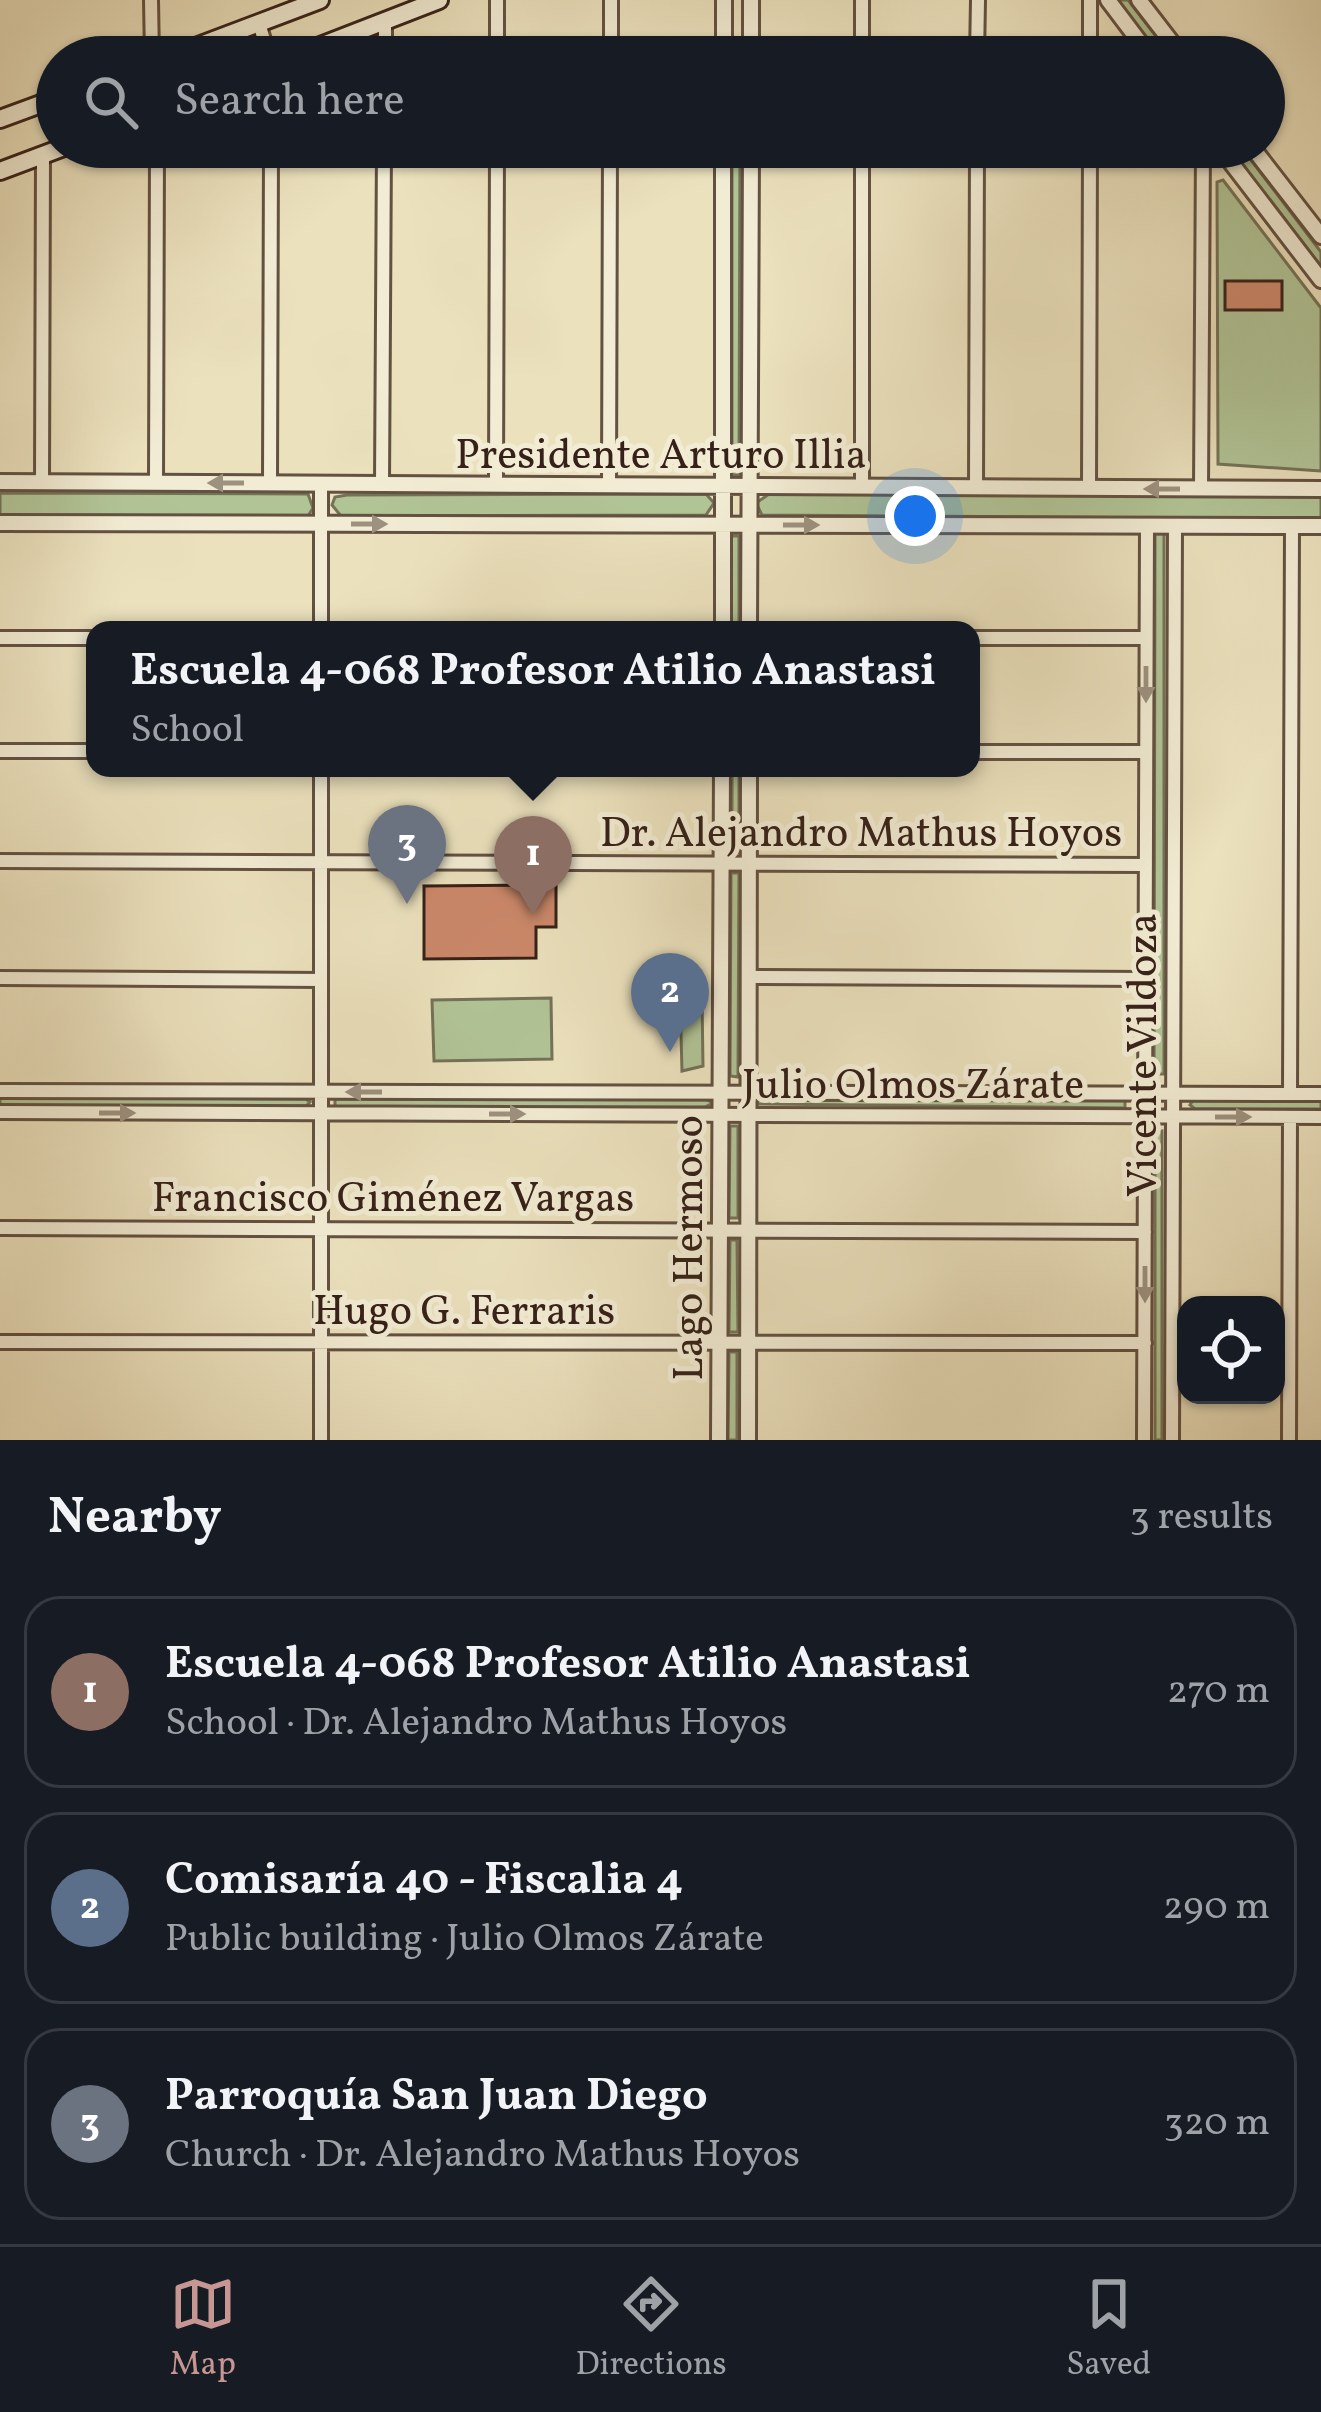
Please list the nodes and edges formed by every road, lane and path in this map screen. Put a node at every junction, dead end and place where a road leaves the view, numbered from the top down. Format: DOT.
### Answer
graph roads {
  1 [pos="152,0"];
  2 [pos="440,0"];
  3 [pos="497,0"];
  4 [pos="611,0"];
  5 [pos="724,0"];
  6 [pos="751,0"];
  7 [pos="862,0"];
  8 [pos="977,0"];
  9 [pos="1090,0"];
  10 [pos="1108,0"];
  11 [pos="1139,0"];
  12 [pos="314,1"];
  13 [pos="385,21"];
  14 [pos="259,23"];
  15 [pos="152,36"];
  16 [pos="225,36"];
  17 [pos="263,36"];
  18 [pos="346,36"];
  19 [pos="385,36"];
  20 [pos="497,36"];
  21 [pos="611,36"];
  22 [pos="724,36"];
  23 [pos="751,36"];
  24 [pos="862,36"];
  25 [pos="977,36"];
  26 [pos="1090,36"];
  27 [pos="1135,36"];
  28 [pos="1167,36"];
  29 [pos="36,106"];
  30 [pos="0,119"];
  31 [pos="36,158"];
  32 [pos="43,168"];
  33 [pos="158,168"];
  34 [pos="272,168"];
  35 [pos="384,168"];
  36 [pos="497,168"];
  37 [pos="610,168"];
  38 [pos="723,168"];
  39 [pos="751,168"];
  40 [pos="862,168"];
  41 [pos="977,168"];
  42 [pos="1090,168"];
  43 [pos="1203,168"];
  44 [pos="1235,168"];
  45 [pos="1268,168"];
  46 [pos="0,171"];
  47 [pos="1321,236"];
  48 [pos="1321,280"];
  49 [pos="0,482"];
  50 [pos="42,482"];
  51 [pos="157,483"];
  52 [pos="270,484"];
  53 [pos="321,484"];
  54 [pos="382,484"];
  55 [pos="496,485"];
  56 [pos="609,486"];
  57 [pos="722,487"];
  58 [pos="750,487"];
  59 [pos="862,488"];
  60 [pos="976,488"];
  61 [pos="1089,488"];
  62 [pos="1201,489"];
  63 [pos="1321,489"];
  64 [pos="0,524"];
  65 [pos="321,524"];
  66 [pos="722,525"];
  67 [pos="749,525"];
  68 [pos="1147,525"];
  69 [pos="1175,525"];
  70 [pos="1292,526"];
  71 [pos="1321,526"];
  72 [pos="321,621"];
  73 [pos="722,621"];
  74 [pos="749,621"];
  75 [pos="0,638"];
  76 [pos="86,638"];
  77 [pos="980,638"];
  78 [pos="1146,638"];
  79 [pos="0,751"];
  80 [pos="86,751"];
  81 [pos="980,752"];
  82 [pos="1146,752"];
  83 [pos="321,777"];
  84 [pos="722,777"];
  85 [pos="749,777"];
  86 [pos="0,862"];
  87 [pos="321,862"];
  88 [pos="722,864"];
  89 [pos="749,864"];
  90 [pos="1146,865"];
  91 [pos="748,977"];
  92 [pos="0,978"];
  93 [pos="1145,979"];
  94 [pos="321,980"];
  95 [pos="0,1091"];
  96 [pos="321,1092"];
  97 [pos="721,1093"];
  98 [pos="748,1093"];
  99 [pos="1145,1094"];
  100 [pos="1173,1094"];
  101 [pos="1290,1094"];
  102 [pos="1321,1094"];
  103 [pos="0,1112"];
  104 [pos="321,1114"];
  105 [pos="721,1115"];
  106 [pos="748,1115"];
  107 [pos="1145,1116"];
  108 [pos="1173,1116"];
  109 [pos="1290,1117"];
  110 [pos="1321,1117"];
  111 [pos="0,1228"];
  112 [pos="321,1229"];
  113 [pos="720,1231"];
  114 [pos="748,1231"];
  115 [pos="1145,1232"];
  116 [pos="0,1342"];
  117 [pos="321,1342"];
  118 [pos="748,1342"];
  119 [pos="720,1343"];
  120 [pos="1144,1343"];
  121 [pos="321,1440"];
  122 [pos="719,1440"];
  123 [pos="748,1440"];
  124 [pos="1144,1440"];
  125 [pos="1172,1440"];
  126 [pos="1289,1440"];
  1 -- 15 [label="street"];
  2 -- 13 [label="main road"];
  3 -- 20 [label="street"];
  4 -- 21 [label="street"];
  5 -- 22 [label="street"];
  6 -- 23 [label="street"];
  7 -- 24 [label="street"];
  8 -- 25 [label="street"];
  9 -- 26 [label="street"];
  10 -- 27 [label="street"];
  11 -- 28 [label="street"];
  12 -- 14 [label="main road"];
  13 -- 18 [label="main road"];
  13 -- 19 [label="street"];
  14 -- 16 [label="main road"];
  14 -- 17 [label="street"];
  29 -- 30 [label="main road"];
  31 -- 46 [label="main road"];
  32 -- 50 [label="street"];
  33 -- 51 [label="street"];
  34 -- 52 [label="street"];
  35 -- 54 [label="street"];
  36 -- 55 [label="street"];
  37 -- 56 [label="street"];
  38 -- 57 [label="street"];
  39 -- 58 [label="street"];
  40 -- 59 [label="street"];
  41 -- 60 [label="street"];
  42 -- 61 [label="street"];
  43 -- 62 [label="street"];
  44 -- 48 [label="street"];
  45 -- 47 [label="street"];
  49 -- 50 [label="street, Presidente Arturo Illia"];
  50 -- 51 [label="street, Presidente Arturo Illia"];
  52 -- 51 [label="street, Presidente Arturo Illia, one-way"];
  52 -- 53 [label="street, Presidente Arturo Illia"];
  53 -- 54 [label="street, Presidente Arturo Illia"];
  53 -- 65 [label="street"];
  54 -- 55 [label="street, Presidente Arturo Illia"];
  55 -- 56 [label="street, Presidente Arturo Illia"];
  56 -- 57 [label="street, Presidente Arturo Illia"];
  57 -- 58 [label="street, Presidente Arturo Illia"];
  57 -- 66 [label="street"];
  58 -- 59 [label="street, Presidente Arturo Illia"];
  58 -- 67 [label="street"];
  59 -- 60 [label="street, Presidente Arturo Illia"];
  60 -- 61 [label="street, Presidente Arturo Illia"];
  62 -- 61 [label="street, Presidente Arturo Illia, one-way"];
  62 -- 63 [label="street, Presidente Arturo Illia"];
  64 -- 65 [label="street, Presidente Arturo Illia"];
  65 -- 66 [label="street, Presidente Arturo Illia, one-way"];
  65 -- 72 [label="street"];
  66 -- 67 [label="street, Presidente Arturo Illia"];
  66 -- 73 [label="street"];
  67 -- 68 [label="street, Presidente Arturo Illia, one-way"];
  67 -- 74 [label="street"];
  68 -- 69 [label="street, Presidente Arturo Illia"];
  68 -- 78 [label="street, Vicente Vildoza"];
  69 -- 70 [label="street, Presidente Arturo Illia"];
  69 -- 100 [label="street, Vicente Vildoza"];
  70 -- 71 [label="street, Presidente Arturo Illia"];
  70 -- 101 [label="street"];
  75 -- 76 [label="street"];
  77 -- 78 [label="street"];
  78 -- 82 [label="street, Vicente Vildoza, one-way"];
  79 -- 80 [label="street"];
  81 -- 82 [label="street"];
  82 -- 90 [label="street, Vicente Vildoza"];
  83 -- 87 [label="street"];
  84 -- 88 [label="street, Lago Hermoso"];
  85 -- 89 [label="street, Lago Hermoso"];
  86 -- 87 [label="street, Dr. Alejandro Mathus Hoyos"];
  87 -- 88 [label="street, Dr. Alejandro Mathus Hoyos"];
  87 -- 94 [label="street"];
  88 -- 89 [label="street, Dr. Alejandro Mathus Hoyos"];
  88 -- 97 [label="street, Lago Hermoso"];
  89 -- 90 [label="street, Dr. Alejandro Mathus Hoyos"];
  89 -- 91 [label="street, Lago Hermoso"];
  90 -- 93 [label="street, Vicente Vildoza"];
  91 -- 93 [label="street"];
  91 -- 98 [label="street, Lago Hermoso"];
  92 -- 94 [label="street"];
  93 -- 99 [label="street, Vicente Vildoza"];
  94 -- 96 [label="street"];
  95 -- 96 [label="street, Julio Olmos Zárate"];
  97 -- 96 [label="street, Julio Olmos Zárate, one-way"];
  96 -- 104 [label="street"];
  97 -- 98 [label="street, Julio Olmos Zárate"];
  97 -- 105 [label="street, Lago Hermoso"];
  98 -- 99 [label="street, Julio Olmos Zárate"];
  98 -- 106 [label="street, Lago Hermoso"];
  99 -- 100 [label="street, Julio Olmos Zárate"];
  99 -- 107 [label="street, Vicente Vildoza"];
  100 -- 101 [label="street, Julio Olmos Zárate"];
  100 -- 108 [label="street, Vicente Vildoza"];
  101 -- 102 [label="street, Julio Olmos Zárate"];
  103 -- 104 [label="street, Julio Olmos Zárate, one-way"];
  104 -- 105 [label="street, Julio Olmos Zárate, one-way"];
  104 -- 112 [label="street"];
  105 -- 106 [label="street, Julio Olmos Zárate"];
  105 -- 113 [label="street, Lago Hermoso"];
  106 -- 107 [label="street, Julio Olmos Zárate"];
  106 -- 114 [label="street, Lago Hermoso"];
  107 -- 108 [label="street, Julio Olmos Zárate"];
  107 -- 115 [label="street, Vicente Vildoza"];
  108 -- 109 [label="street, Julio Olmos Zárate, one-way"];
  108 -- 125 [label="street, Vicente Vildoza"];
  109 -- 110 [label="street, Julio Olmos Zárate"];
  109 -- 126 [label="street"];
  111 -- 112 [label="street, Francisco Giménez Vargas"];
  112 -- 113 [label="street, Francisco Giménez Vargas"];
  112 -- 117 [label="street"];
  113 -- 114 [label="street, Francisco Giménez Vargas"];
  113 -- 119 [label="street, Lago Hermoso"];
  114 -- 115 [label="street, Francisco Giménez Vargas"];
  114 -- 118 [label="street, Lago Hermoso"];
  115 -- 120 [label="street, Vicente Vildoza, one-way"];
  116 -- 117 [label="street, Hugo G. Ferraris"];
  117 -- 119 [label="street, Hugo G. Ferraris"];
  117 -- 121 [label="street"];
  118 -- 119 [label="street, Hugo G. Ferraris"];
  118 -- 120 [label="street, Hugo G. Ferraris"];
  118 -- 123 [label="street, Lago Hermoso"];
  119 -- 122 [label="street, Lago Hermoso"];
  120 -- 124 [label="street, Vicente Vildoza"];
}
